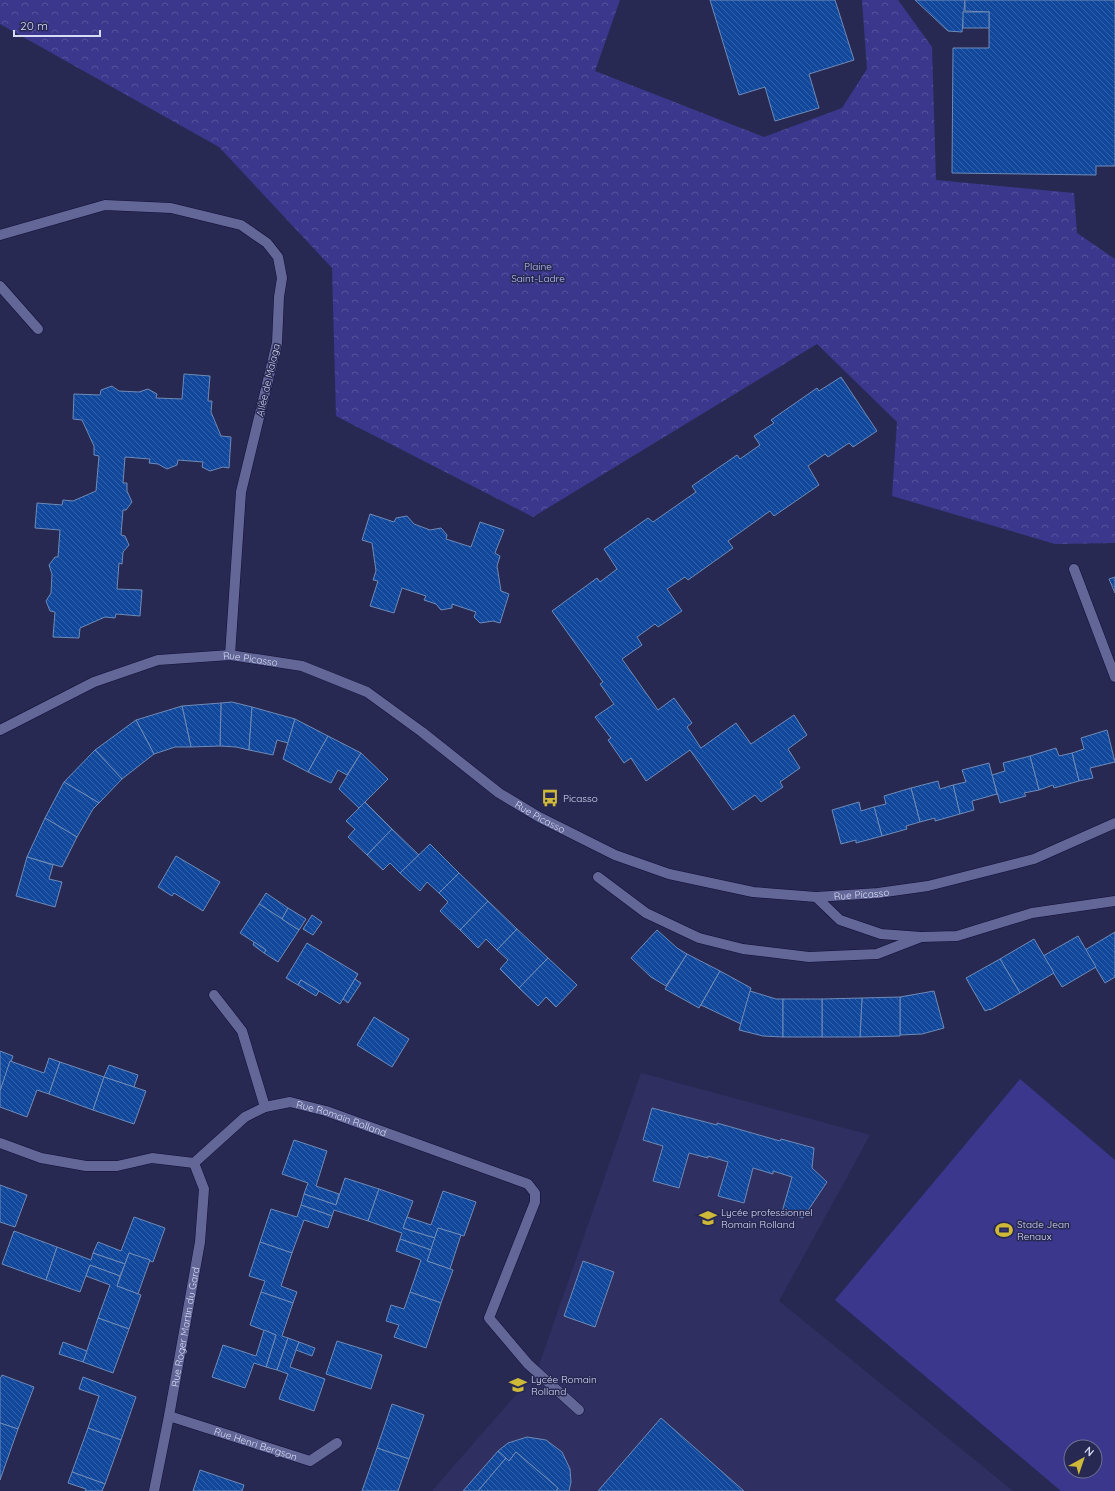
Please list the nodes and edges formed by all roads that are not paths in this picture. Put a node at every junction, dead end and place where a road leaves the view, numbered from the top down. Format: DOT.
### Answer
graph roads {
  1 [pos="0,235"];
  2 [pos="0,286"];
  3 [pos="38,329"];
  4 [pos="1074,569"];
  5 [pos="230,655"];
  6 [pos="1115,676"];
  7 [pos="0,730"];
  8 [pos="1115,823"];
  9 [pos="598,876"];
  10 [pos="816,897"];
  11 [pos="1115,901"];
  12 [pos="921,937"];
  13 [pos="214,995"];
  14 [pos="264,1107"];
  15 [pos="0,1143"];
  16 [pos="194,1163"];
  17 [pos="579,1410"];
  18 [pos="169,1416"];
  19 [pos="338,1443"];
  20 [pos="154,1491"];
  1 -- 5 [label="street, Allée de Malaga"];
  2 -- 3 [label="street"];
  4 -- 6 [label="street"];
  5 -- 7 [label="street, Rue Picasso"];
  5 -- 10 [label="street, Rue Picasso"];
  8 -- 10 [label="street, Rue Picasso"];
  9 -- 12 [label="street"];
  10 -- 12 [label="street"];
  11 -- 12 [label="street"];
  13 -- 14 [label="street"];
  14 -- 16 [label="street, Rue Romain Rolland"];
  14 -- 17 [label="street, Rue Romain Rolland"];
  15 -- 16 [label="street"];
  16 -- 18 [label="street, Rue Roger Martin du Gard"];
  18 -- 19 [label="street, Rue Henri Bergson"];
  18 -- 20 [label="street, Rue Roger Martin du Gard"];
}
